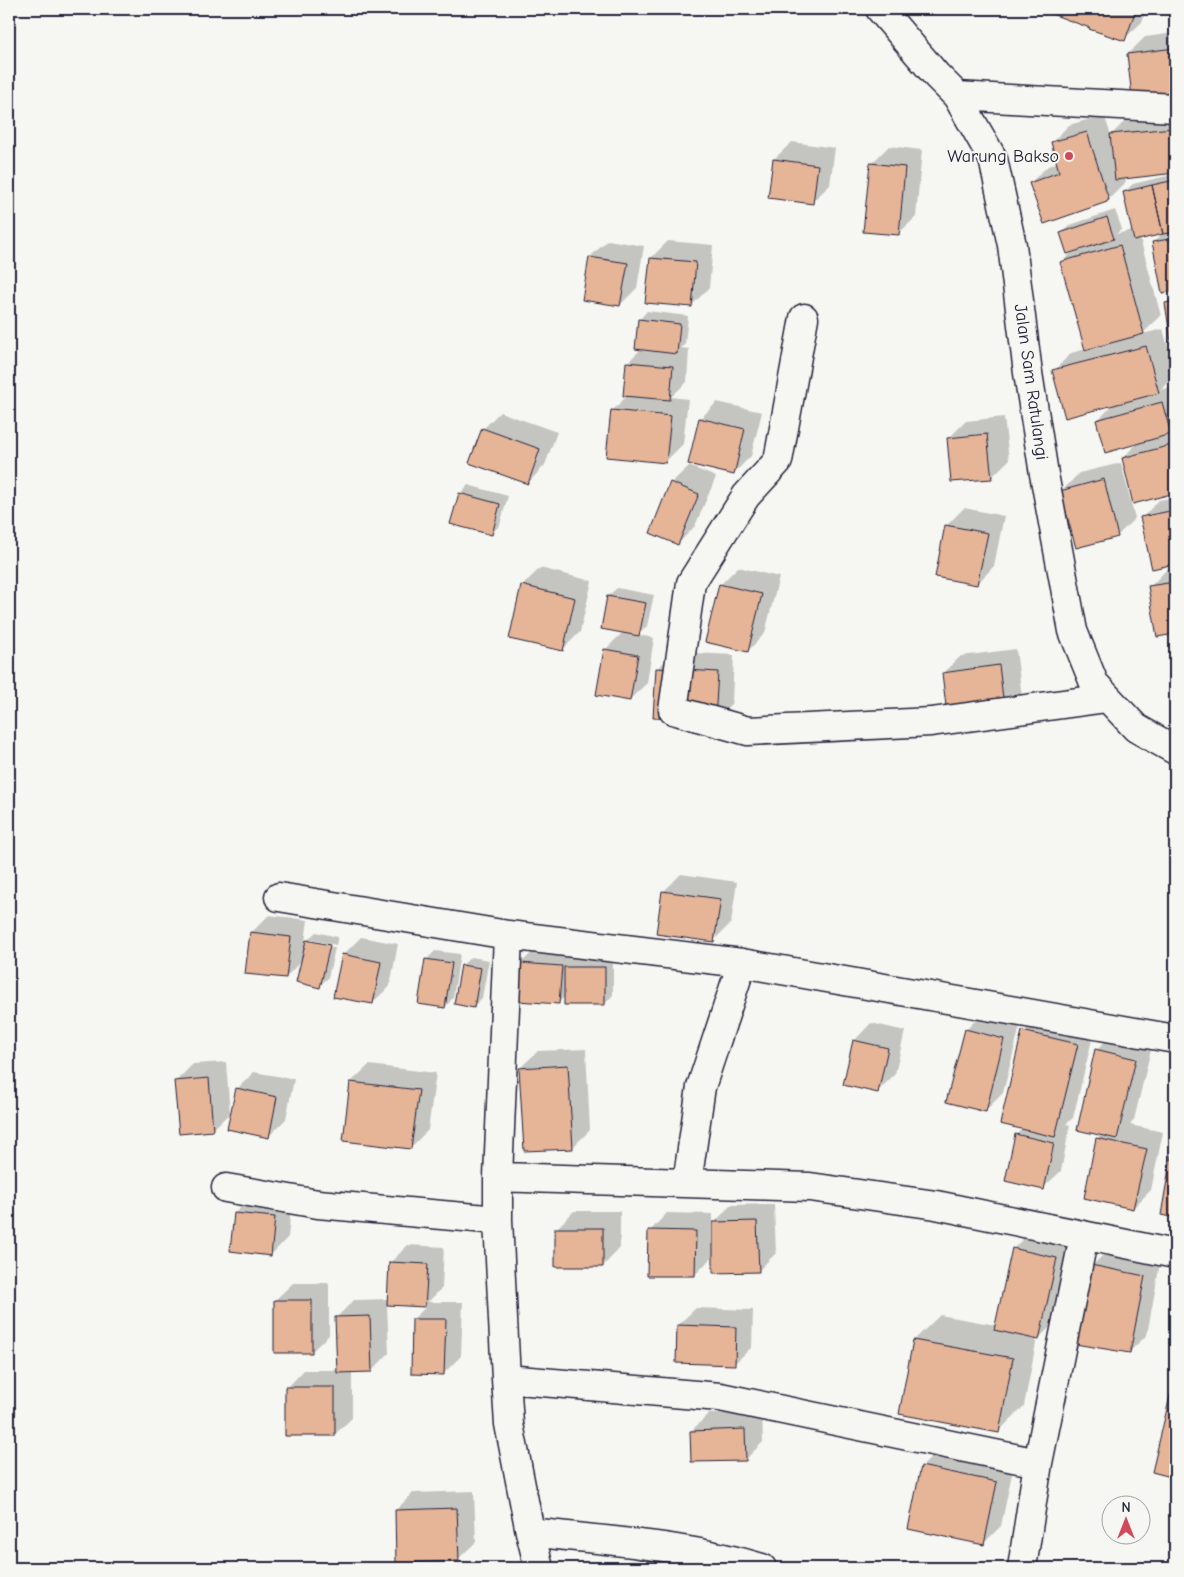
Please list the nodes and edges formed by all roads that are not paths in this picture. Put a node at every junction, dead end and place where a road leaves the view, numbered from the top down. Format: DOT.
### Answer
graph roads {
  1 [pos="880,9"];
  2 [pos="957,96"];
  3 [pos="1175,108"];
  4 [pos="804,318"];
  5 [pos="1107,698"];
  6 [pos="1175,750"];
  7 [pos="278,897"];
  8 [pos="508,935"];
  9 [pos="742,963"];
  10 [pos="1175,1039"];
  11 [pos="498,1177"];
  12 [pos="687,1183"];
  13 [pos="226,1188"];
  14 [pos="498,1220"];
  15 [pos="1084,1236"];
  16 [pos="1175,1254"];
  17 [pos="506,1379"];
  18 [pos="1038,1463"];
  19 [pos="530,1532"];
  20 [pos="539,1568"];
  21 [pos="762,1568"];
  22 [pos="1022,1568"];
  1 -- 2 [label="street, Jalan Sam Ratulangi"];
  2 -- 3 [label="street"];
  2 -- 5 [label="street, Jalan Sam Ratulangi"];
  4 -- 5 [label="street"];
  5 -- 6 [label="street, Jalan Sam Ratulangi"];
  7 -- 8 [label="street"];
  8 -- 9 [label="street"];
  8 -- 11 [label="street"];
  9 -- 10 [label="street"];
  9 -- 12 [label="street"];
  11 -- 12 [label="street"];
  11 -- 14 [label="street"];
  12 -- 15 [label="street"];
  13 -- 14 [label="street"];
  14 -- 17 [label="street"];
  15 -- 16 [label="street"];
  15 -- 18 [label="street"];
  17 -- 18 [label="street"];
  17 -- 19 [label="street"];
  18 -- 22 [label="street"];
  19 -- 20 [label="street"];
  19 -- 21 [label="street"];
}
